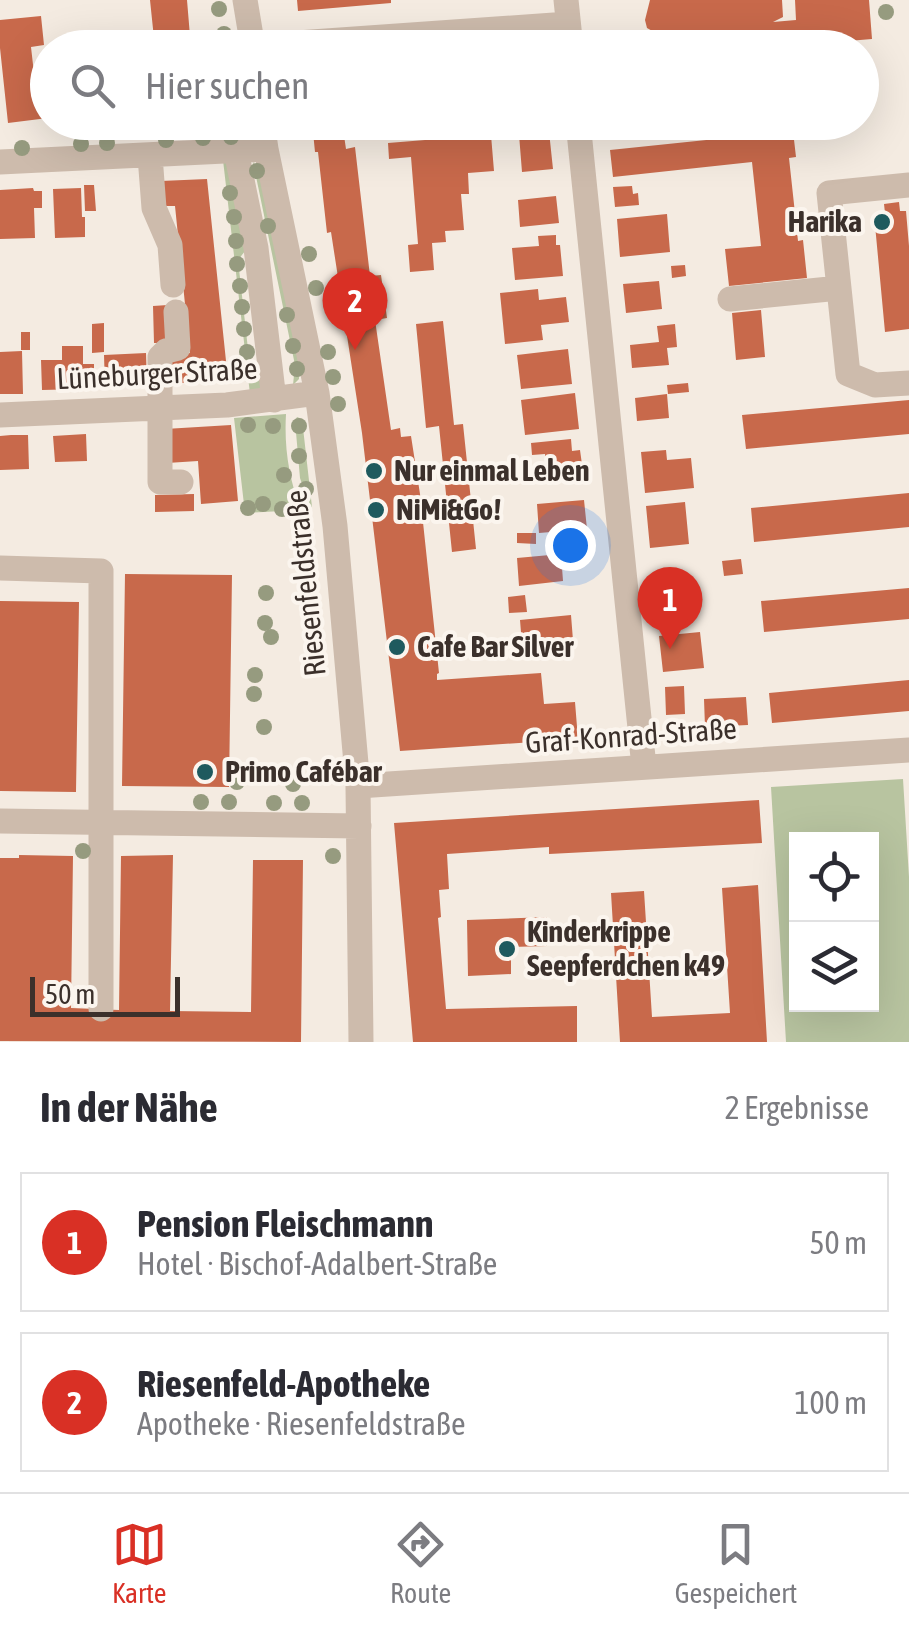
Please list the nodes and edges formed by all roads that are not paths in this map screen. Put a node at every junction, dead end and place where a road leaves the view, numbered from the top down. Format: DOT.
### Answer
graph roads {
  1 [pos="245,0"];
  2 [pos="568,24"];
  3 [pos="250,30"];
  4 [pos="486,30"];
  5 [pos="265,140"];
  6 [pos="579,140"];
  7 [pos="266,149"];
  8 [pos="236,150"];
  9 [pos="150,156"];
  10 [pos="0,162"];
  11 [pos="909,186"];
  12 [pos="173,285"];
  13 [pos="839,288"];
  14 [pos="730,299"];
  15 [pos="176,312"];
  16 [pos="909,383"];
  17 [pos="317,393"];
  18 [pos="274,400"];
  19 [pos="160,408"];
  20 [pos="0,415"];
  21 [pos="180,482"];
  22 [pos="0,568"];
  23 [pos="909,750"];
  24 [pos="644,768"];
  25 [pos="358,786"];
  26 [pos="0,820"];
  27 [pos="100,824"];
  28 [pos="359,826"];
  29 [pos="101,1009"];
  30 [pos="361,1042"];
  1 -- 3 [label="street"];
  2 -- 4 [label="street"];
  5 -- 7 [label="street, Riesenfeldstraße"];
  6 -- 24 [label="street"];
  7 -- 8 [label="street"];
  7 -- 17 [label="street, Riesenfeldstraße"];
  8 -- 9 [label="street"];
  8 -- 18 [label="street"];
  9 -- 10 [label="street"];
  9 -- 12 [label="street"];
  11 -- 13 [label="street"];
  13 -- 14 [label="street"];
  13 -- 16 [label="street"];
  15 -- 19 [label="street"];
  17 -- 18 [label="street, Lüneburger Straße"];
  17 -- 25 [label="street, Riesenfeldstraße"];
  18 -- 19 [label="street, Lüneburger Straße"];
  19 -- 20 [label="street, Lüneburger Straße"];
  19 -- 21 [label="street"];
  22 -- 27 [label="street"];
  23 -- 24 [label="street, Graf-Konrad-Straße"];
  24 -- 25 [label="street, Graf-Konrad-Straße"];
  25 -- 28 [label="street, Riesenfeldstraße"];
  26 -- 27 [label="street"];
  27 -- 28 [label="street"];
  27 -- 29 [label="street"];
  28 -- 30 [label="street, Riesenfeldstraße"];
}
